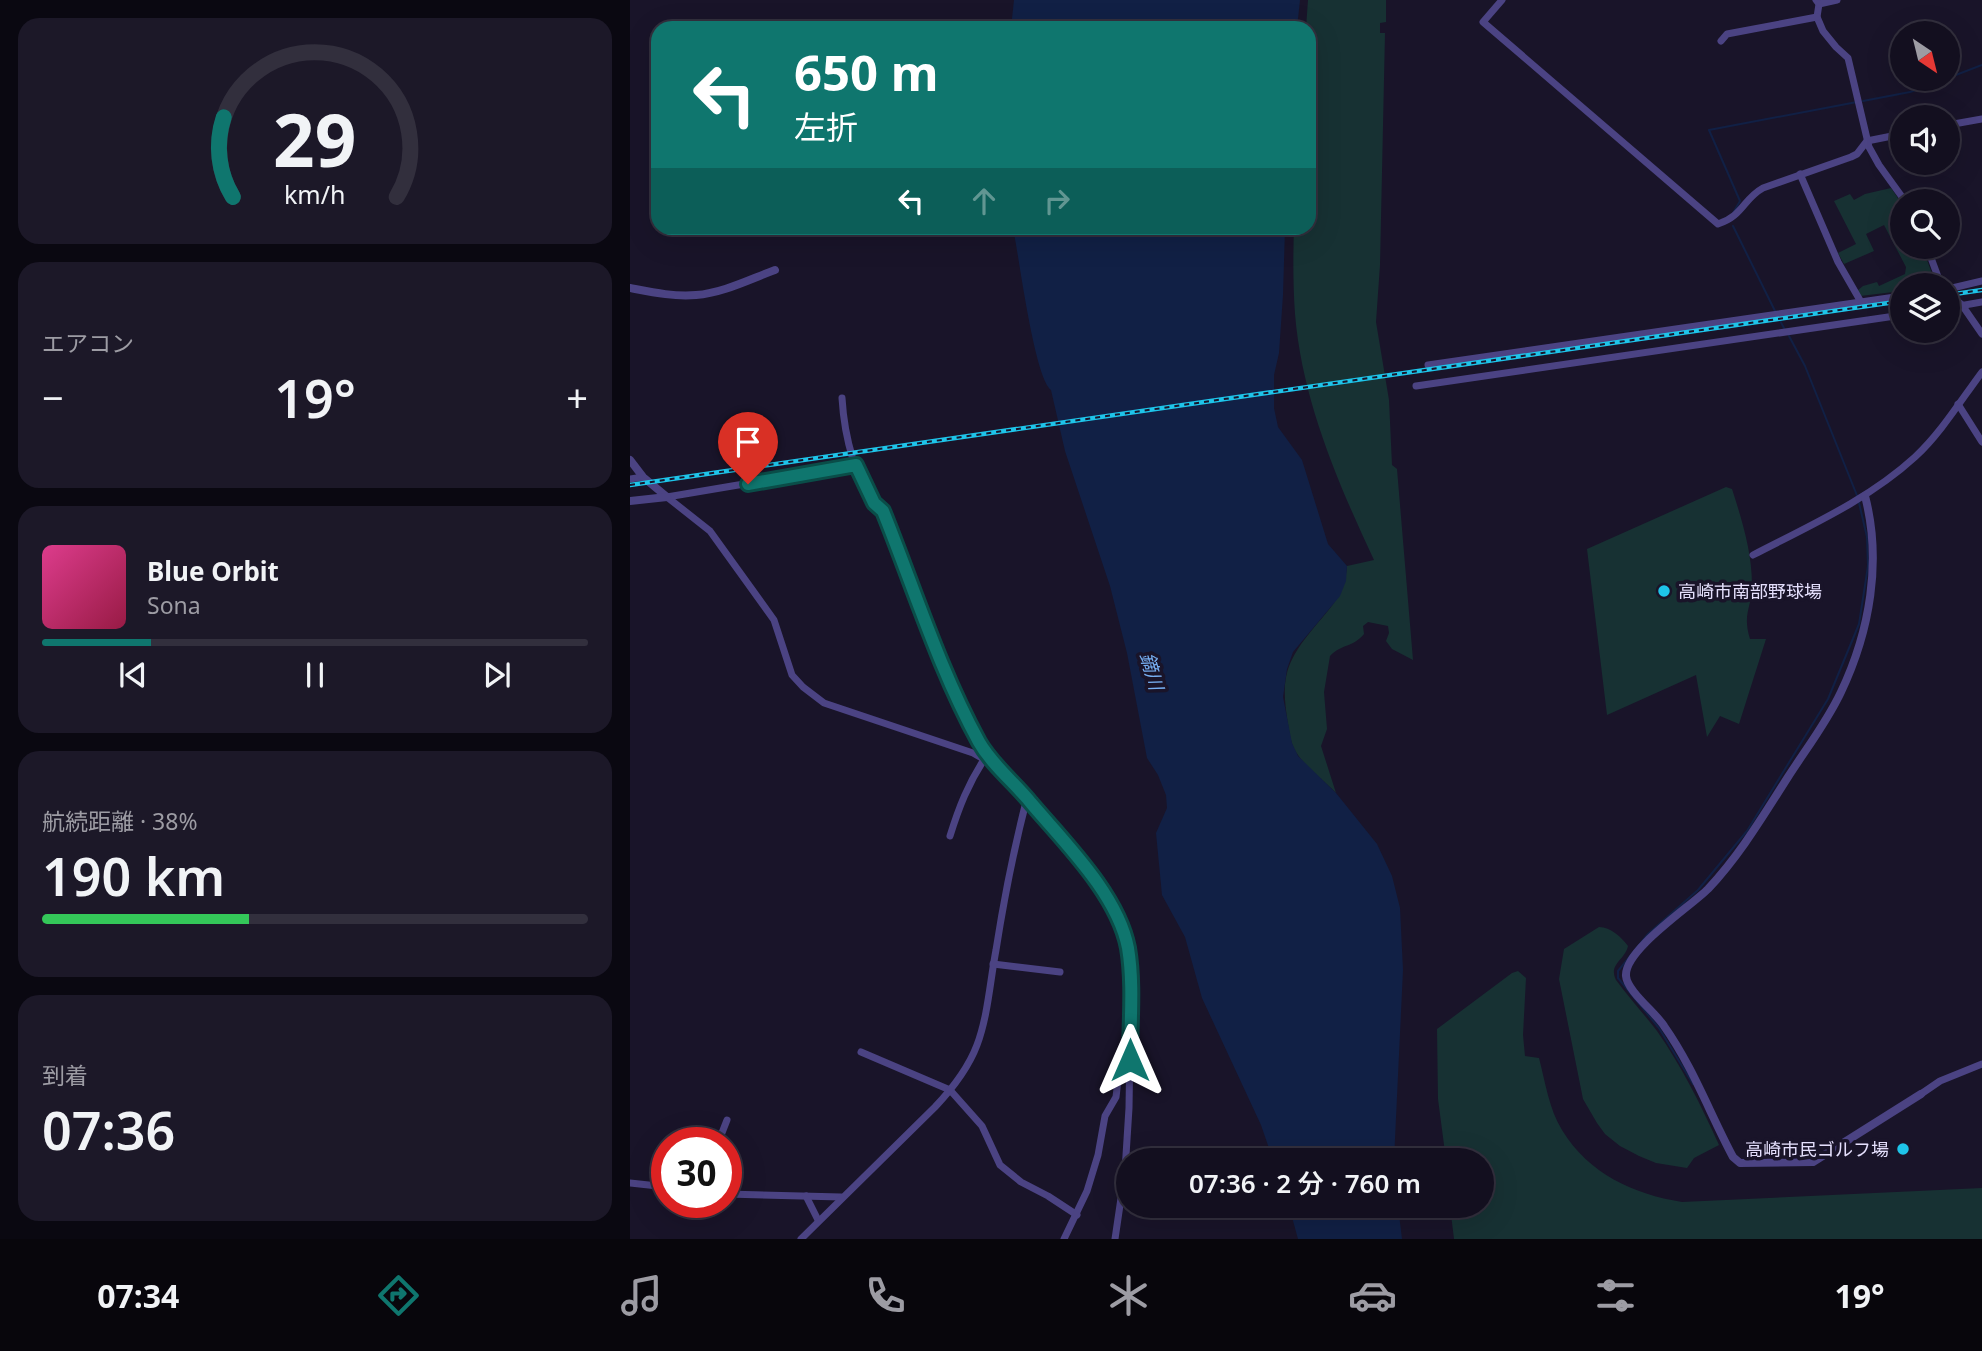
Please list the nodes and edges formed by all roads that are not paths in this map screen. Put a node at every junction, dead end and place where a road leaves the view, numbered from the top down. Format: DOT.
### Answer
graph roads {
  1 [pos="1502,0"];
  2 [pos="1838,0"];
  3 [pos="1817,2"];
  4 [pos="1816,17"];
  5 [pos="1721,41"];
  6 [pos="1982,119"];
  7 [pos="1960,123"];
  8 [pos="1890,136"];
  9 [pos="1867,141"];
  10 [pos="1800,174"];
  11 [pos="1896,189"];
  12 [pos="775,270"];
  13 [pos="1982,281"];
  14 [pos="1960,287"];
  15 [pos="630,288"];
  16 [pos="1890,298"];
  17 [pos="1861,302"];
  18 [pos="1982,302"];
  19 [pos="1962,305"];
  20 [pos="1890,317"];
  21 [pos="1982,334"];
  22 [pos="1427,365"];
  23 [pos="1982,372"];
  24 [pos="1416,386"];
  25 [pos="842,398"];
  26 [pos="1958,404"];
  27 [pos="1982,442"];
  28 [pos="630,460"];
  29 [pos="856,465"];
  30 [pos="643,477"];
  31 [pos="630,479"];
  32 [pos="1865,496"];
  33 [pos="667,497"];
  34 [pos="630,501"];
  35 [pos="1753,555"];
  36 [pos="986,756"];
  37 [pos="1027,797"];
  38 [pos="950,836"];
  39 [pos="993,964"];
  40 [pos="1060,972"];
  41 [pos="1130,1036"];
  42 [pos="861,1052"];
  43 [pos="1982,1064"];
  44 [pos="950,1090"];
  45 [pos="1921,1094"];
  46 [pos="727,1121"];
  47 [pos="725,1127"];
  48 [pos="630,1183"];
  49 [pos="651,1185"];
  50 [pos="742,1194"];
  51 [pos="806,1196"];
  52 [pos="841,1197"];
  53 [pos="1077,1216"];
  54 [pos="818,1220"];
  55 [pos="801,1239"];
  56 [pos="1064,1239"];
  57 [pos="1115,1239"];
  1 -- 10 [label="street"];
  2 -- 3 [label="street"];
  3 -- 4 [label="street"];
  4 -- 5 [label="street"];
  4 -- 9 [label="street"];
  6 -- 7 [label="street"];
  8 -- 9 [label="street"];
  9 -- 10 [label="street"];
  9 -- 11 [label="street"];
  10 -- 17 [label="street"];
  12 -- 15 [label="street"];
  13 -- 14 [label="street"];
  16 -- 17 [label="street"];
  17 -- 22 [label="street"];
  18 -- 19 [label="street"];
  19 -- 21 [label="street"];
  20 -- 24 [label="street"];
  23 -- 26 [label="street"];
  25 -- 29 [label="street"];
  26 -- 27 [label="street"];
  26 -- 32 [label="street"];
  28 -- 30 [label="street"];
  29 -- 33 [label="street"];
  29 -- 36 [label="street"];
  30 -- 31 [label="street"];
  30 -- 33 [label="street"];
  32 -- 35 [label="street"];
  32 -- 45 [label="street"];
  33 -- 34 [label="street"];
  33 -- 36 [label="street"];
  36 -- 37 [label="street"];
  36 -- 38 [label="street"];
  37 -- 39 [label="street"];
  37 -- 41 [label="street"];
  39 -- 40 [label="street"];
  39 -- 44 [label="street"];
  41 -- 53 [label="street"];
  41 -- 57 [label="street"];
  42 -- 44 [label="street"];
  43 -- 45 [label="street"];
  44 -- 52 [label="street"];
  44 -- 53 [label="street"];
  46 -- 47 [label="street"];
  48 -- 49 [label="street"];
  50 -- 51 [label="street"];
  51 -- 52 [label="street"];
  51 -- 54 [label="street"];
  52 -- 54 [label="street"];
  53 -- 56 [label="street"];
  54 -- 55 [label="street"];
}
